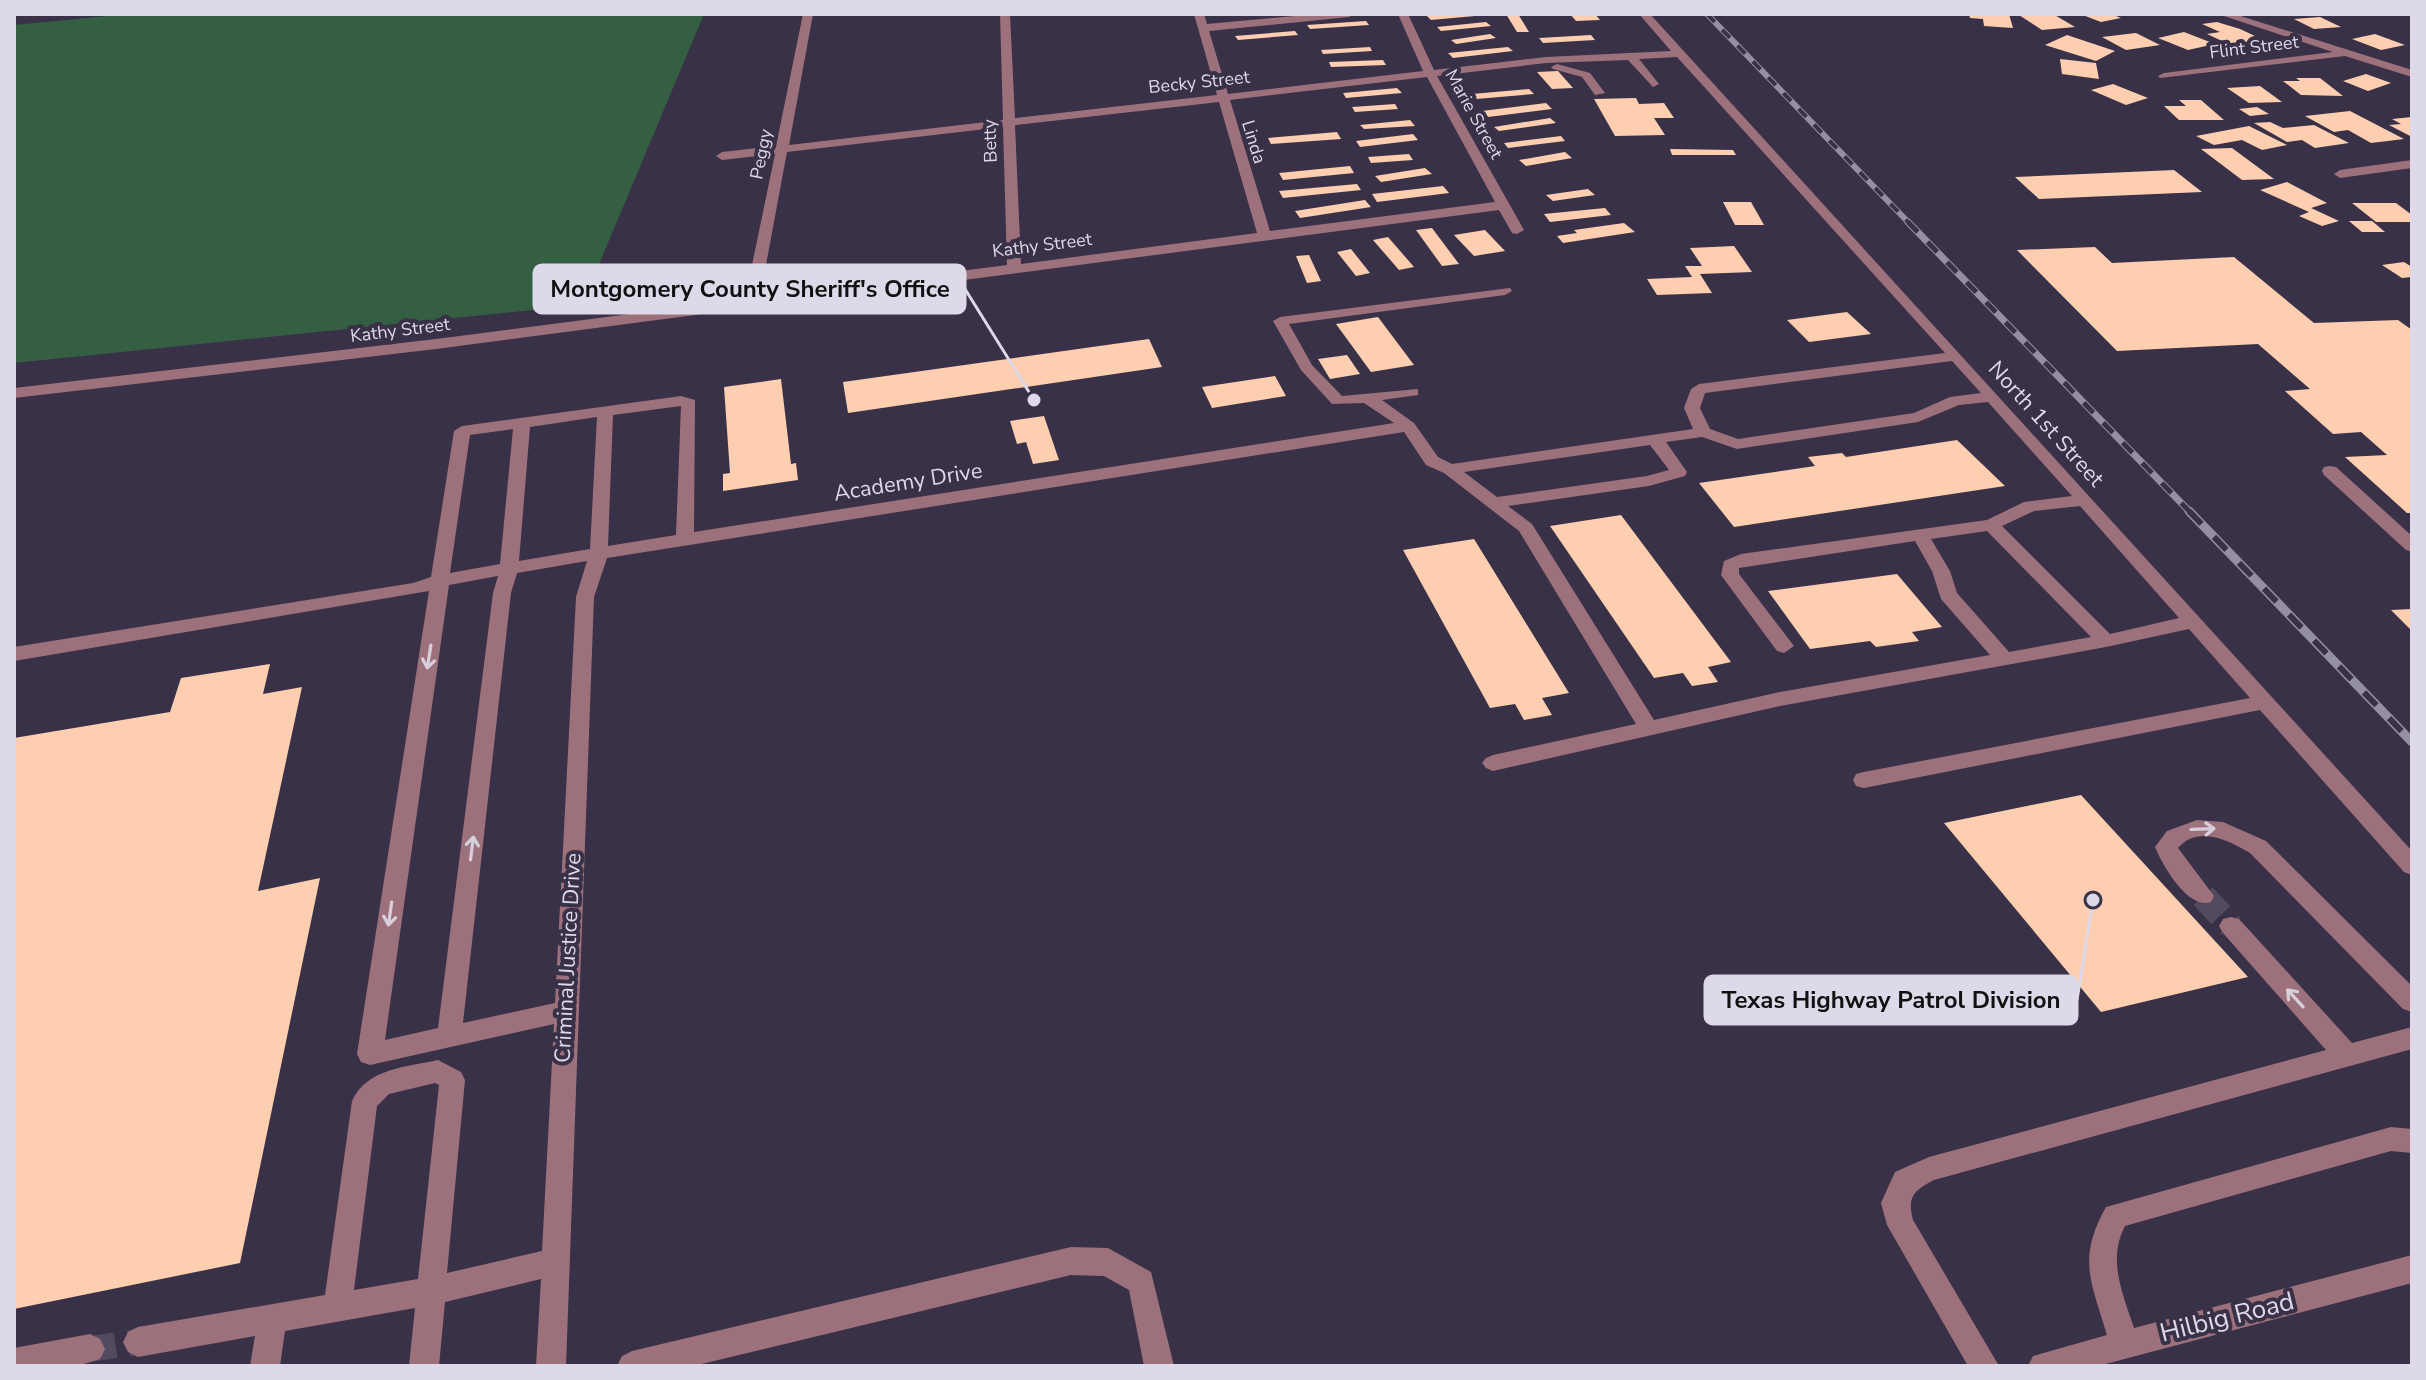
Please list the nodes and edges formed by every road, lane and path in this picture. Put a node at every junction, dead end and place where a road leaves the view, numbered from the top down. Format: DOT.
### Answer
graph roads {
  1 [pos="808,14"];
  2 [pos="1005,14"];
  3 [pos="1199,14"];
  4 [pos="1349,14"];
  5 [pos="1403,14"];
  6 [pos="1644,14"];
  7 [pos="2223,14"];
  8 [pos="1203,28"];
  9 [pos="1680,54"];
  10 [pos="2348,54"];
  11 [pos="1631,56"];
  12 [pos="1542,61"];
  13 [pos="2412,74"];
  14 [pos="1431,75"];
  15 [pos="2164,76"];
  16 [pos="1653,84"];
  17 [pos="1599,93"];
  18 [pos="1222,98"];
  19 [pos="1007,122"];
  20 [pos="780,150"];
  21 [pos="722,156"];
  22 [pos="2412,164"];
  23 [pos="2340,174"];
  24 [pos="1504,205"];
  25 [pos="1517,230"];
  26 [pos="1264,235"];
  27 [pos="1014,267"];
  28 [pos="1505,291"];
  29 [pos="752,301"];
  30 [pos="1956,356"];
  31 [pos="1412,392"];
  32 [pos="14,393"];
  33 [pos="1992,397"];
  34 [pos="1368,398"];
  35 [pos="605,411"];
  36 [pos="522,421"];
  37 [pos="1408,426"];
  38 [pos="1703,432"];
  39 [pos="1654,438"];
  40 [pos="1450,469"];
  41 [pos="2330,471"];
  42 [pos="2085,500"];
  43 [pos="1490,503"];
  44 [pos="1991,525"];
  45 [pos="1920,535"];
  46 [pos="685,539"];
  47 [pos="2412,546"];
  48 [pos="599,553"];
  49 [pos="509,569"];
  50 [pos="441,580"];
  51 [pos="2194,621"];
  52 [pos="2106,641"];
  53 [pos="1784,646"];
  54 [pos="14,654"];
  55 [pos="2004,659"];
  56 [pos="2264,702"];
  57 [pos="1649,728"];
  58 [pos="1493,763"];
  59 [pos="1864,780"];
  60 [pos="2412,866"];
  61 [pos="2203,896"];
  62 [pos="2231,926"];
  63 [pos="2412,1002"];
  64 [pos="566,1011"];
  65 [pos="449,1037"];
  66 [pos="2412,1038"];
  67 [pos="2347,1056"];
  68 [pos="2412,1141"];
  69 [pos="555,1262"];
  70 [pos="2412,1269"];
  71 [pos="432,1291"];
  72 [pos="338,1307"];
  73 [pos="273,1317"];
  74 [pos="138,1342"];
  75 [pos="2124,1343"];
  76 [pos="90,1349"];
  77 [pos="14,1363"];
  78 [pos="265,1366"];
  79 [pos="424,1366"];
  80 [pos="551,1366"];
  81 [pos="632,1366"];
  82 [pos="1159,1366"];
  83 [pos="1984,1366"];
  84 [pos="2043,1366"];
  1 -- 20 [label="street, Peggy"];
  2 -- 19 [label="street, Betty"];
  3 -- 8 [label="street, Linda"];
  4 -- 8 [label="street"];
  5 -- 14 [label="street, Marie Street"];
  6 -- 9 [label="street, North 1st Street"];
  7 -- 10 [label="street"];
  8 -- 18 [label="street, Linda"];
  9 -- 11 [label="street, Becky Street"];
  9 -- 30 [label="street, North 1st Street"];
  10 -- 13 [label="street"];
  10 -- 15 [label="street, Flint Street"];
  11 -- 12 [label="street, Becky Street"];
  11 -- 16 [label="street"];
  12 -- 14 [label="street, Becky Street"];
  12 -- 17 [label="street"];
  14 -- 18 [label="street, Becky Street"];
  14 -- 24 [label="street, Marie Street"];
  18 -- 19 [label="street, Becky Street"];
  18 -- 26 [label="street, Linda"];
  19 -- 20 [label="street, Becky Street"];
  19 -- 27 [label="street, Betty"];
  20 -- 21 [label="street, Becky Street"];
  20 -- 29 [label="street, Peggy"];
  22 -- 23 [label="street"];
  24 -- 25 [label="street, Marie Street"];
  24 -- 26 [label="street, Kathy Street"];
  26 -- 27 [label="street, Kathy Street"];
  27 -- 29 [label="street, Kathy Street"];
  28 -- 34 [label="street"];
  29 -- 32 [label="street, Kathy Street"];
  30 -- 33 [label="street, North 1st Street"];
  30 -- 38 [label="street"];
  31 -- 34 [label="street"];
  33 -- 38 [label="street"];
  33 -- 42 [label="street, North 1st Street"];
  34 -- 37 [label="street"];
  35 -- 36 [label="street"];
  35 -- 46 [label="street"];
  35 -- 48 [label="street, Criminal Justice Drive"];
  36 -- 49 [label="street"];
  36 -- 50 [label="street"];
  37 -- 40 [label="street"];
  37 -- 46 [label="street, Academy Drive"];
  38 -- 39 [label="street"];
  39 -- 40 [label="street"];
  39 -- 43 [label="street"];
  40 -- 43 [label="street"];
  41 -- 47 [label="street"];
  42 -- 44 [label="street"];
  42 -- 51 [label="street, North 1st Street"];
  43 -- 57 [label="street"];
  44 -- 45 [label="street"];
  44 -- 52 [label="street"];
  45 -- 53 [label="street"];
  45 -- 55 [label="street"];
  46 -- 48 [label="street, Academy Drive"];
  48 -- 49 [label="street, Academy Drive"];
  48 -- 64 [label="street, Criminal Justice Drive"];
  49 -- 50 [label="street, Academy Drive"];
  65 -- 49 [label="street, one-way"];
  50 -- 54 [label="street, Academy Drive"];
  50 -- 65 [label="street, one-way"];
  51 -- 52 [label="street"];
  51 -- 56 [label="street, North 1st Street"];
  52 -- 55 [label="street"];
  55 -- 57 [label="street"];
  56 -- 59 [label="street"];
  56 -- 60 [label="street, North 1st Street"];
  57 -- 58 [label="street"];
  61 -- 63 [label="street, one-way"];
  67 -- 62 [label="street, one-way"];
  64 -- 65 [label="street"];
  64 -- 69 [label="street, Criminal Justice Drive"];
  66 -- 67 [label="street"];
  67 -- 83 [label="street"];
  68 -- 75 [label="street"];
  69 -- 71 [label="street"];
  69 -- 80 [label="street, Criminal Justice Drive"];
  70 -- 75 [label="street, Hilbig Road"];
  71 -- 72 [label="street"];
  71 -- 72 [label="street"];
  71 -- 79 [label="street"];
  72 -- 73 [label="street"];
  73 -- 74 [label="street"];
  73 -- 78 [label="street"];
  75 -- 84 [label="street, Hilbig Road"];
  76 -- 77 [label="street"];
  81 -- 82 [label="street"];
}
